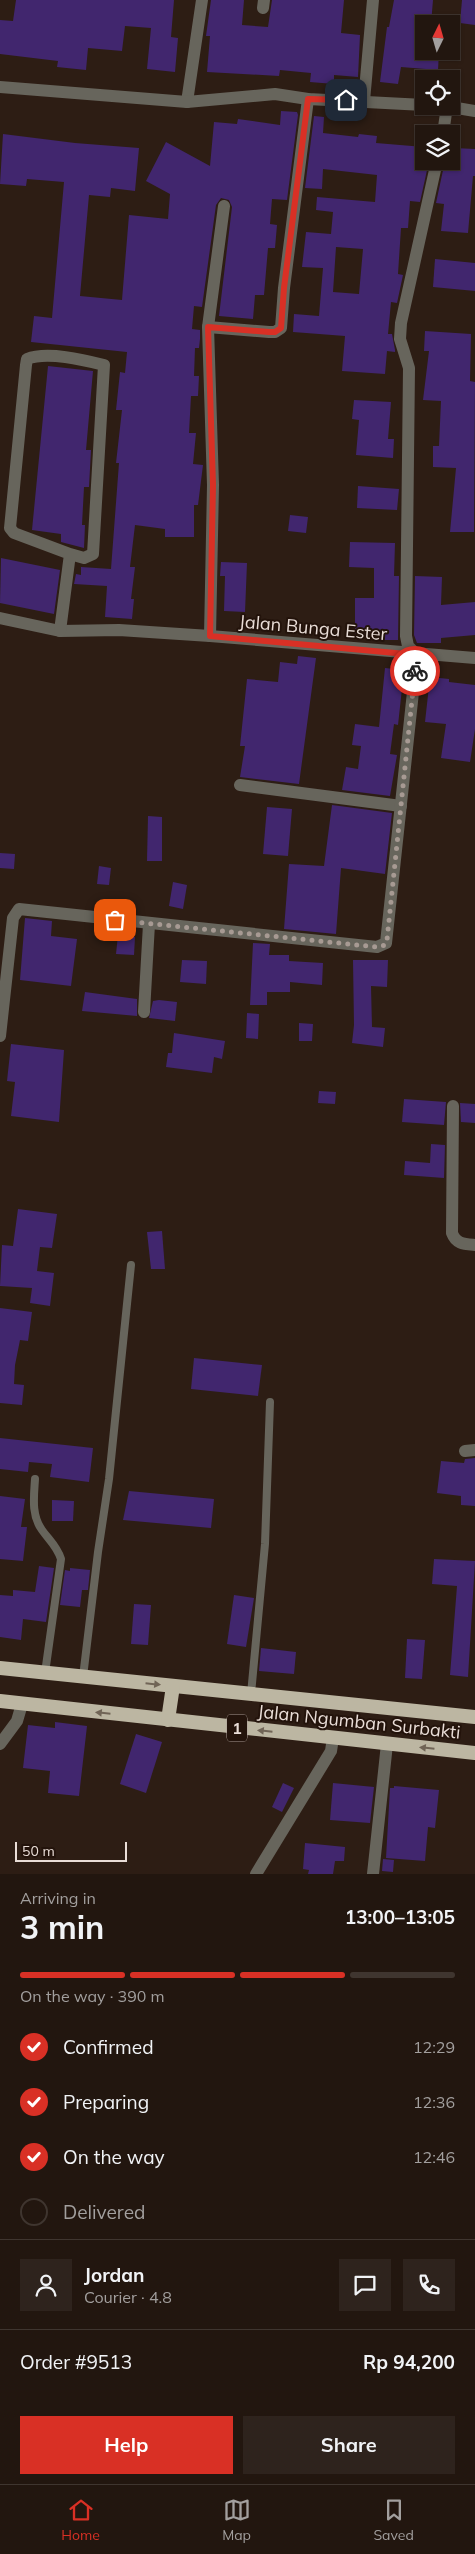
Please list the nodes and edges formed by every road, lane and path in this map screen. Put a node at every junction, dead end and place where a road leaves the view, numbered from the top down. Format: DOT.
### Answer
graph roads {
  1 [pos="202,0"];
  2 [pos="374,0"];
  3 [pos="0,87"];
  4 [pos="308,99"];
  5 [pos="364,101"];
  6 [pos="187,102"];
  7 [pos="415,104"];
  8 [pos="460,108"];
  9 [pos="475,110"];
  10 [pos="435,170"];
  11 [pos="224,206"];
  12 [pos="208,327"];
  13 [pos="70,554"];
  14 [pos="0,618"];
  15 [pos="60,631"];
  16 [pos="210,636"];
  17 [pos="417,655"];
  18 [pos="475,658"];
  19 [pos="240,785"];
  20 [pos="401,806"];
  21 [pos="149,924"];
  22 [pos="144,1012"];
  23 [pos="0,1036"];
  24 [pos="453,1106"];
  25 [pos="475,1245"];
  26 [pos="131,1265"];
  27 [pos="270,1402"];
  28 [pos="35,1479"];
  29 [pos="0,1668"];
  30 [pos="46,1673"];
  31 [pos="83,1677"];
  32 [pos="173,1686"];
  33 [pos="251,1694"];
  34 [pos="0,1701"];
  35 [pos="22,1704"];
  36 [pos="475,1717"];
  37 [pos="168,1720"];
  38 [pos="333,1738"];
  39 [pos="0,1744"];
  40 [pos="387,1744"];
  41 [pos="475,1753"];
  42 [pos="256,1874"];
  43 [pos="374,1874"];
  1 -- 6 [label="street"];
  2 -- 5 [label="street"];
  3 -- 6 [label="street"];
  4 -- 5 [label="street"];
  4 -- 6 [label="street"];
  4 -- 12 [label="street"];
  5 -- 7 [label="street"];
  8 -- 9 [label="street"];
  10 -- 17 [label="street"];
  11 -- 12 [label="street"];
  12 -- 16 [label="street"];
  13 -- 13 [label="street"];
  13 -- 15 [label="street"];
  14 -- 15 [label="street, Jalan Bunga Ester"];
  15 -- 16 [label="street, Jalan Bunga Ester"];
  16 -- 17 [label="street, Jalan Bunga Ester"];
  17 -- 18 [label="street, Jalan Bunga Ester"];
  17 -- 20 [label="street"];
  19 -- 20 [label="street"];
  20 -- 21 [label="street"];
  21 -- 22 [label="street"];
  21 -- 23 [label="street"];
  24 -- 25 [label="street"];
  26 -- 31 [label="lane"];
  27 -- 33 [label="lane"];
  28 -- 30 [label="lane"];
  29 -- 30 [label="highway, Jalan Ngumban Surbakti / 1"];
  30 -- 31 [label="highway, Jalan Ngumban Surbakti / 1"];
  31 -- 32 [label="highway, Jalan Ngumban Surbakti / 1, one-way"];
  32 -- 33 [label="highway, Jalan Ngumban Surbakti / 1"];
  32 -- 37 [label="highway"];
  33 -- 36 [label="highway, Jalan Ngumban Surbakti / 1"];
  34 -- 35 [label="highway, Jalan Ngumban Surbakti / 1"];
  37 -- 35 [label="highway, Jalan Ngumban Surbakti / 1, one-way"];
  35 -- 39 [label="street"];
  38 -- 37 [label="highway, Jalan Ngumban Surbakti / 1, one-way"];
  38 -- 40 [label="highway, Jalan Ngumban Surbakti / 1"];
  38 -- 42 [label="street"];
  41 -- 40 [label="highway, Jalan Ngumban Surbakti / 1, one-way"];
  40 -- 43 [label="street"];
}
